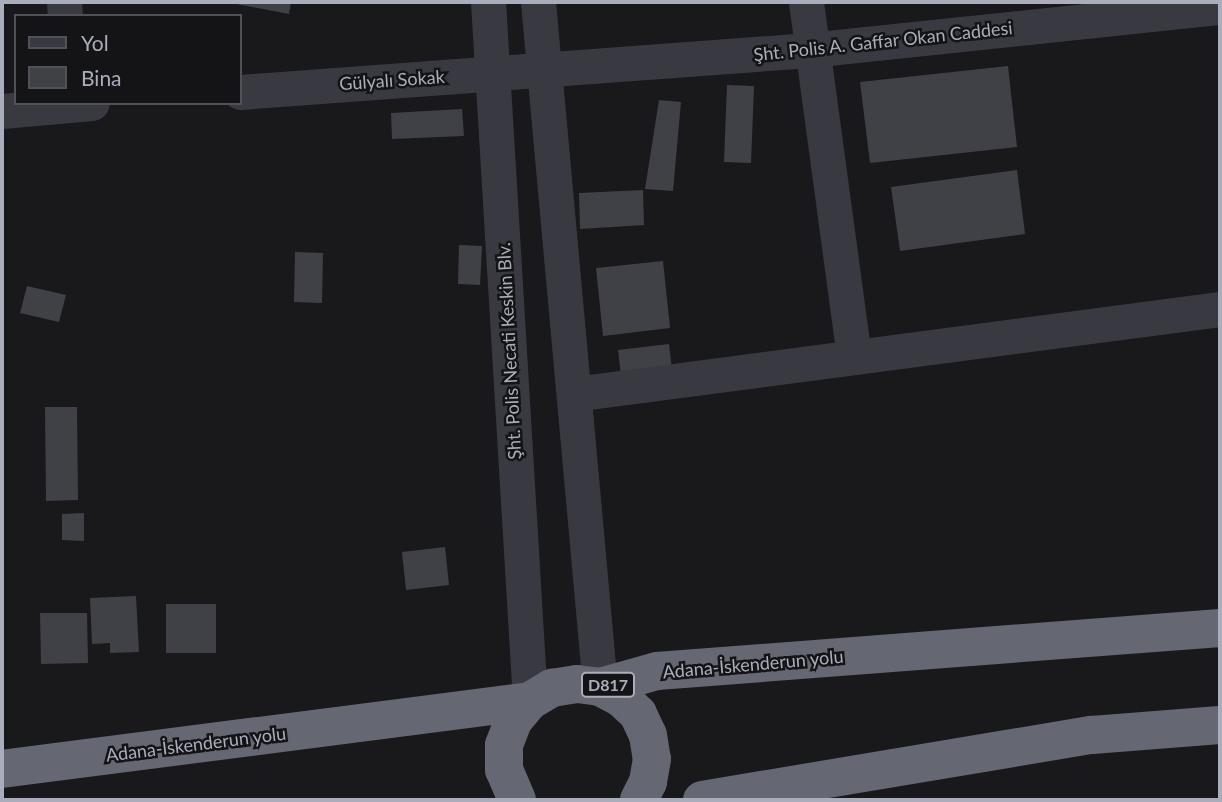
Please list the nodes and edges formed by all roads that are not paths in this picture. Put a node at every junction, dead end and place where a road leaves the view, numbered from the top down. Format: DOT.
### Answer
graph roads {
  1 [pos="488,2"];
  2 [pos="538,2"];
  3 [pos="806,2"];
  4 [pos="1220,7"];
  5 [pos="809,50"];
  6 [pos="545,69"];
  7 [pos="492,72"];
  8 [pos="242,92"];
  9 [pos="66,105"];
  10 [pos="2,111"];
  11 [pos="1220,309"];
  12 [pos="854,357"];
  13 [pos="574,394"];
  14 [pos="1220,628"];
  15 [pos="600,687"];
  16 [pos="530,701"];
  17 [pos="1220,725"];
  18 [pos="2,769"];
  19 [pos="517,800"];
  20 [pos="639,800"];
  21 [pos="702,800"];
  1 -- 7 [label="street, Şht. Polis Necati Keskin Blv."];
  2 -- 6 [label="street"];
  3 -- 5 [label="street"];
  4 -- 5 [label="street, Şht. Polis A. Gaffar Okan Caddesi"];
  5 -- 6 [label="street, Şht. Polis A. Gaffar Okan Caddesi"];
  5 -- 12 [label="street"];
  6 -- 7 [label="street, Gülyalı Sokak"];
  6 -- 13 [label="street"];
  7 -- 8 [label="street, Gülyalı Sokak"];
  7 -- 16 [label="street, Şht. Polis Necati Keskin Blv."];
  9 -- 10 [label="street"];
  11 -- 12 [label="street"];
  12 -- 13 [label="street"];
  13 -- 15 [label="street"];
  14 -- 15 [label="highway, Adana-İskenderun yolu / D817"];
  15 -- 16 [label="highway, Adana-İskenderun yolu / D817"];
  15 -- 20 [label="highway"];
  16 -- 18 [label="highway, Adana-İskenderun yolu / D817"];
  16 -- 19 [label="highway"];
  17 -- 21 [label="highway"];
}
